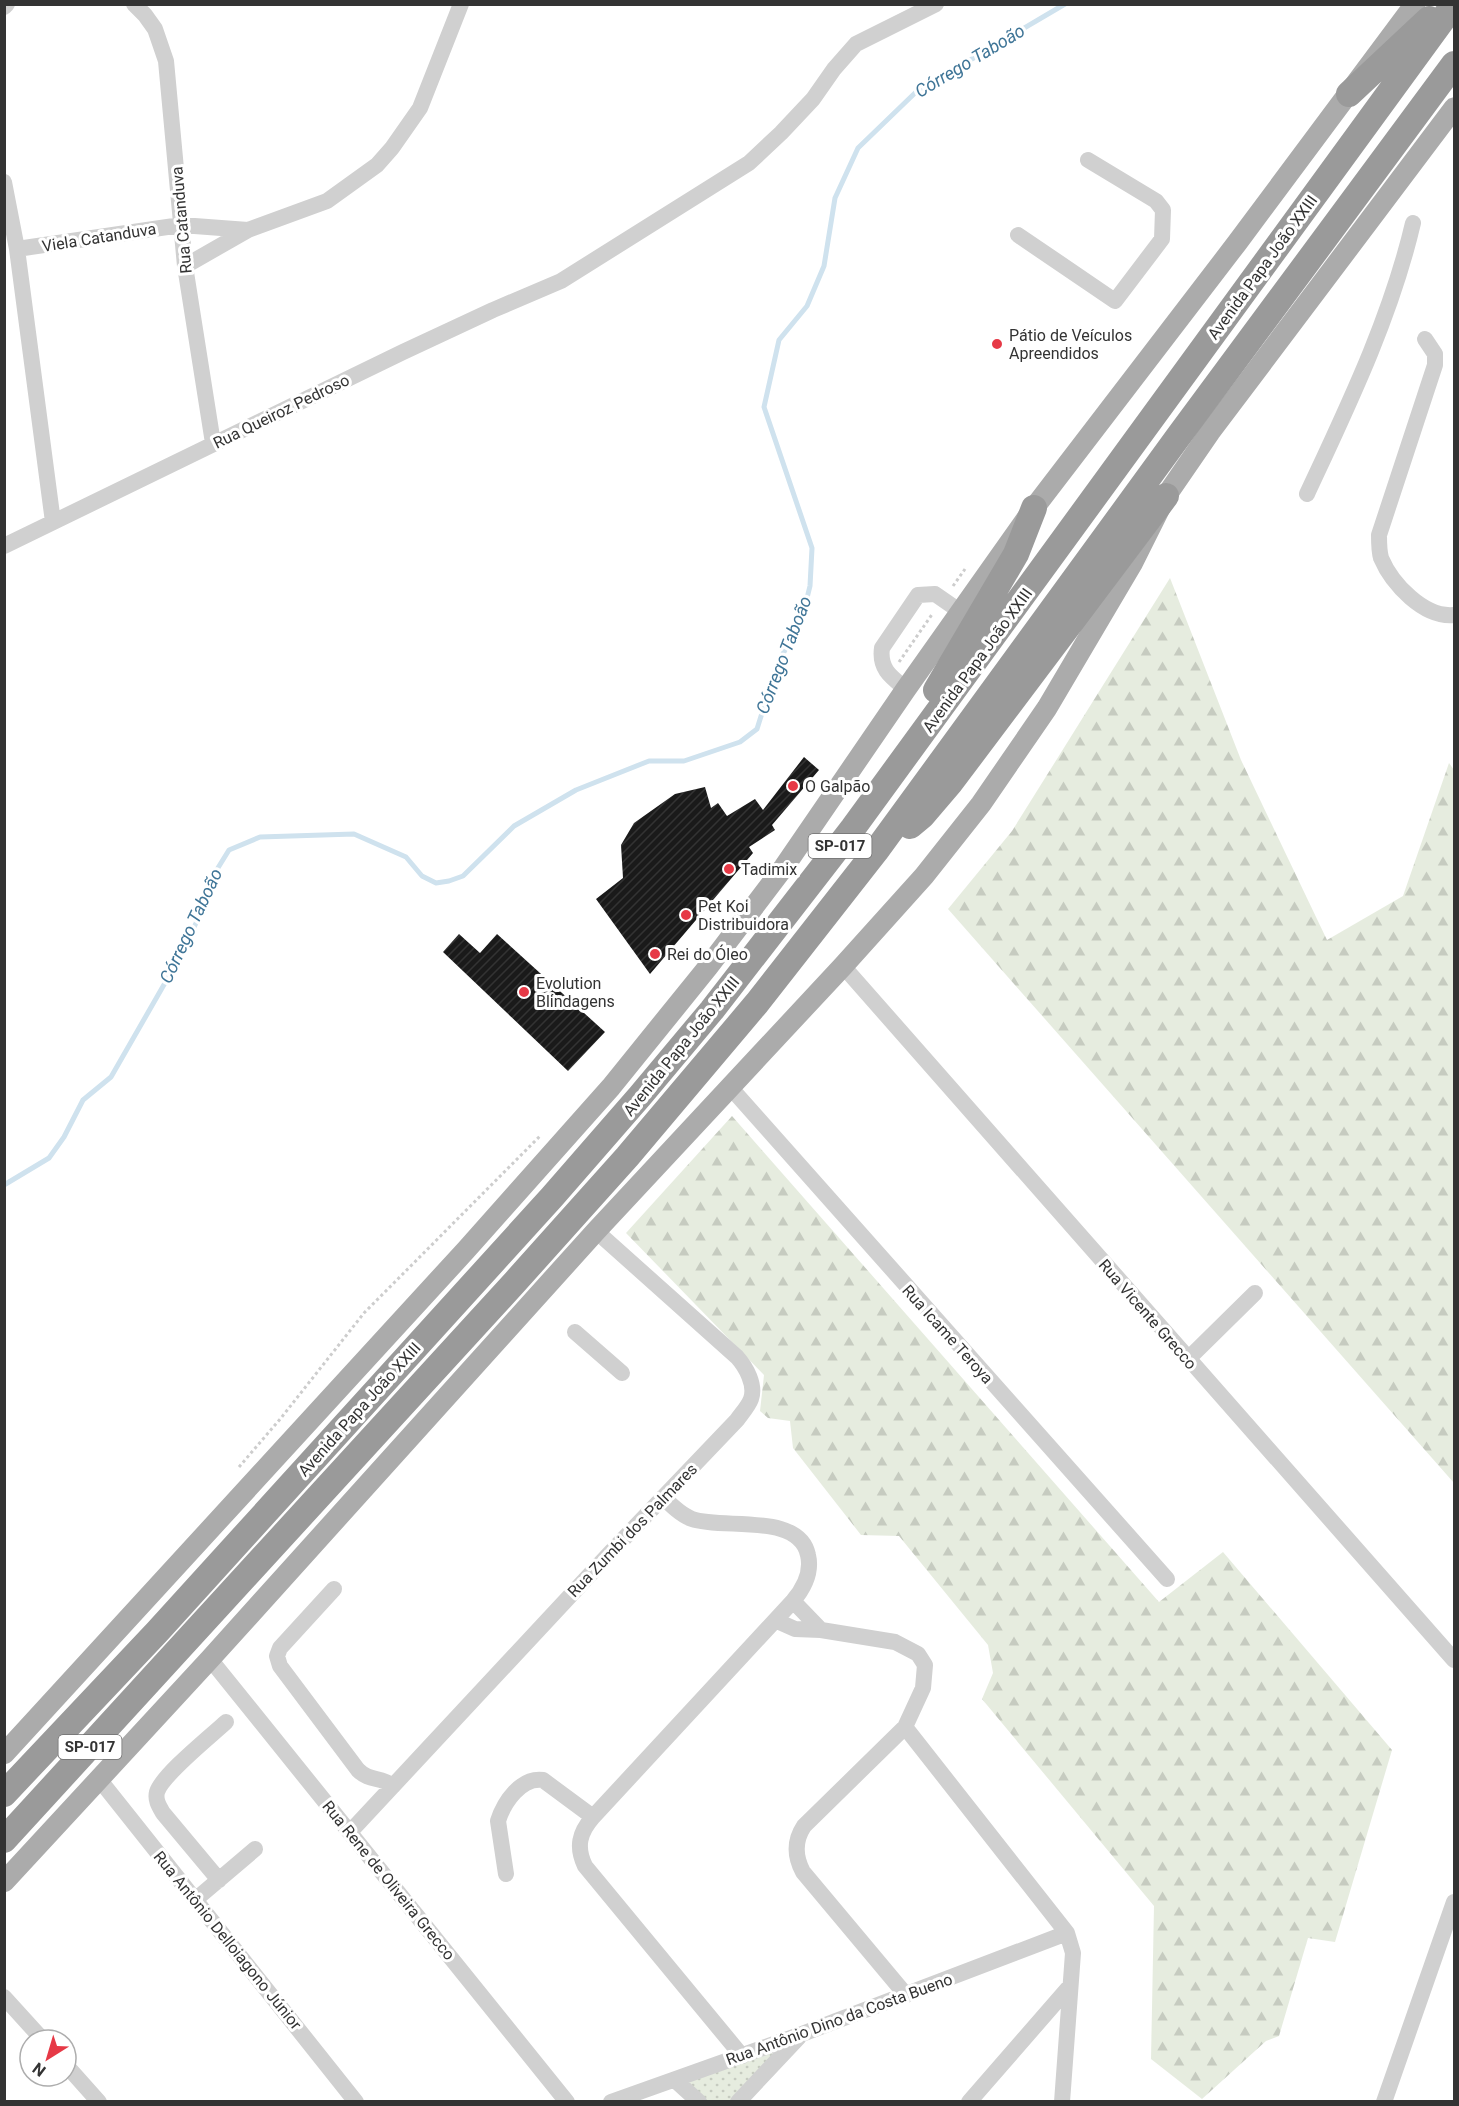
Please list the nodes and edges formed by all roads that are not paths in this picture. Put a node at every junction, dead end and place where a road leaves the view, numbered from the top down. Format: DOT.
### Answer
graph roads {
  1 [pos="135,4"];
  2 [pos="460,4"];
  3 [pos="936,4"];
  4 [pos="1415,4"];
  5 [pos="1445,4"];
  6 [pos="1454,4"];
  7 [pos="1455,64"];
  8 [pos="1349,93"];
  9 [pos="1455,108"];
  10 [pos="1088,160"];
  11 [pos="4,182"];
  12 [pos="1413,223"];
  13 [pos="181,225"];
  14 [pos="248,230"];
  15 [pos="1018,235"];
  16 [pos="17,249"];
  17 [pos="185,266"];
  18 [pos="1425,339"];
  19 [pos="213,443"];
  20 [pos="1307,494"];
  21 [pos="1166,496"];
  22 [pos="1035,508"];
  23 [pos="53,522"];
  24 [pos="4,546"];
  25 [pos="961,612"];
  26 [pos="1455,615"];
  27 [pos="898,682"];
  28 [pos="853,828"];
  29 [pos="876,851"];
  30 [pos="843,966"];
  31 [pos="730,1088"];
  32 [pos="596,1231"];
  33 [pos="1255,1293"];
  34 [pos="575,1332"];
  35 [pos="1188,1359"];
  36 [pos="622,1373"];
  37 [pos="663,1497"];
  38 [pos="1167,1579"];
  39 [pos="334,1589"];
  40 [pos="793,1601"];
  41 [pos="777,1621"];
  42 [pos="821,1630"];
  43 [pos="210,1659"];
  44 [pos="1455,1660"];
  45 [pos="226,1722"];
  46 [pos="905,1727"];
  47 [pos="4,1754"];
  48 [pos="99,1779"];
  49 [pos="393,1786"];
  50 [pos="4,1794"];
  51 [pos="592,1817"];
  52 [pos="350,1832"];
  53 [pos="4,1840"];
  54 [pos="255,1849"];
  55 [pos="506,1874"];
  56 [pos="219,1880"];
  57 [pos="4,1882"];
  58 [pos="195,1900"];
  59 [pos="1455,1902"];
  60 [pos="1066,1933"];
  61 [pos="1070,1986"];
  62 [pos="906,1995"];
  63 [pos="4,1997"];
  64 [pos="32,2028"];
  65 [pos="802,2034"];
  66 [pos="742,2056"];
  67 [pos="78,2078"];
  68 [pos="675,2080"];
  69 [pos="99,2102"];
  70 [pos="356,2102"];
  71 [pos="567,2102"];
  72 [pos="611,2102"];
  73 [pos="699,2102"];
  74 [pos="738,2102"];
  75 [pos="969,2102"];
  76 [pos="1062,2102"];
  77 [pos="1384,2102"];
  1 -- 13 [label="street, Rua Catanduva"];
  2 -- 14 [label="street"];
  3 -- 19 [label="street, Rua Queiroz Pedroso"];
  4 -- 8 [label="main road, Avenida Papa João XXIII"];
  5 -- 8 [label="highway"];
  6 -- 28 [label="highway, Avenida Papa João XXIII / SP-017"];
  7 -- 29 [label="highway, Avenida Papa João XXIII / SP-017"];
  8 -- 22 [label="main road, Avenida Papa João XXIII"];
  9 -- 21 [label="main road"];
  10 -- 15 [label="street"];
  11 -- 16 [label="street"];
  12 -- 20 [label="street"];
  13 -- 14 [label="street, Viela Catanduva"];
  13 -- 16 [label="street, Viela Catanduva"];
  13 -- 17 [label="street, Rua Catanduva"];
  14 -- 17 [label="street"];
  16 -- 23 [label="street"];
  17 -- 19 [label="street, Rua Catanduva"];
  18 -- 26 [label="street"];
  19 -- 23 [label="street, Rua Queiroz Pedroso"];
  21 -- 29 [label="highway"];
  21 -- 30 [label="main road"];
  22 -- 25 [label="main road, Avenida Papa João XXIII"];
  22 -- 28 [label="highway"];
  23 -- 24 [label="street, Rua Queiroz Pedroso"];
  25 -- 27 [label="main road, Avenida Papa João XXIII"];
  25 -- 27 [label="street"];
  27 -- 47 [label="main road, Avenida Papa João XXIII"];
  28 -- 50 [label="highway, Avenida Papa João XXIII / SP-017"];
  29 -- 53 [label="highway, Avenida Papa João XXIII / SP-017"];
  30 -- 31 [label="main road"];
  30 -- 35 [label="street, Rua Vicente Grecco"];
  31 -- 32 [label="main road"];
  31 -- 38 [label="street, Rua Icame Teroya"];
  32 -- 37 [label="street, Rua Zumbi dos Palmares"];
  32 -- 43 [label="main road"];
  33 -- 35 [label="street"];
  34 -- 36 [label="street"];
  35 -- 44 [label="street, Rua Vicente Grecco"];
  37 -- 40 [label="street"];
  37 -- 49 [label="street, Rua Zumbi dos Palmares"];
  39 -- 49 [label="street"];
  40 -- 41 [label="street"];
  40 -- 42 [label="street"];
  41 -- 42 [label="street"];
  41 -- 51 [label="street"];
  42 -- 46 [label="street"];
  43 -- 48 [label="main road"];
  43 -- 52 [label="street, Rua Rene de Oliveira Grecco"];
  45 -- 56 [label="street"];
  46 -- 60 [label="street"];
  46 -- 62 [label="street"];
  48 -- 57 [label="main road"];
  48 -- 58 [label="street, Rua Antônio Delloiagono Júnior"];
  49 -- 52 [label="street, Rua Zumbi dos Palmares"];
  51 -- 55 [label="street"];
  51 -- 66 [label="street"];
  52 -- 71 [label="street, Rua Rene de Oliveira Grecco"];
  54 -- 56 [label="street"];
  56 -- 58 [label="street"];
  58 -- 70 [label="street, Rua Antônio Delloiagono Júnior"];
  59 -- 77 [label="street"];
  60 -- 61 [label="street"];
  60 -- 62 [label="street, Rua Antônio Dino da Costa Bueno"];
  61 -- 75 [label="street"];
  61 -- 76 [label="street"];
  62 -- 65 [label="street, Rua Antônio Dino da Costa Bueno"];
  63 -- 64 [label="street"];
  65 -- 66 [label="street, Rua Antônio Dino da Costa Bueno"];
  65 -- 74 [label="street"];
  66 -- 68 [label="street, Rua Antônio Dino da Costa Bueno"];
  67 -- 69 [label="street"];
  68 -- 72 [label="street, Rua Antônio Dino da Costa Bueno"];
  68 -- 73 [label="street"];
}
